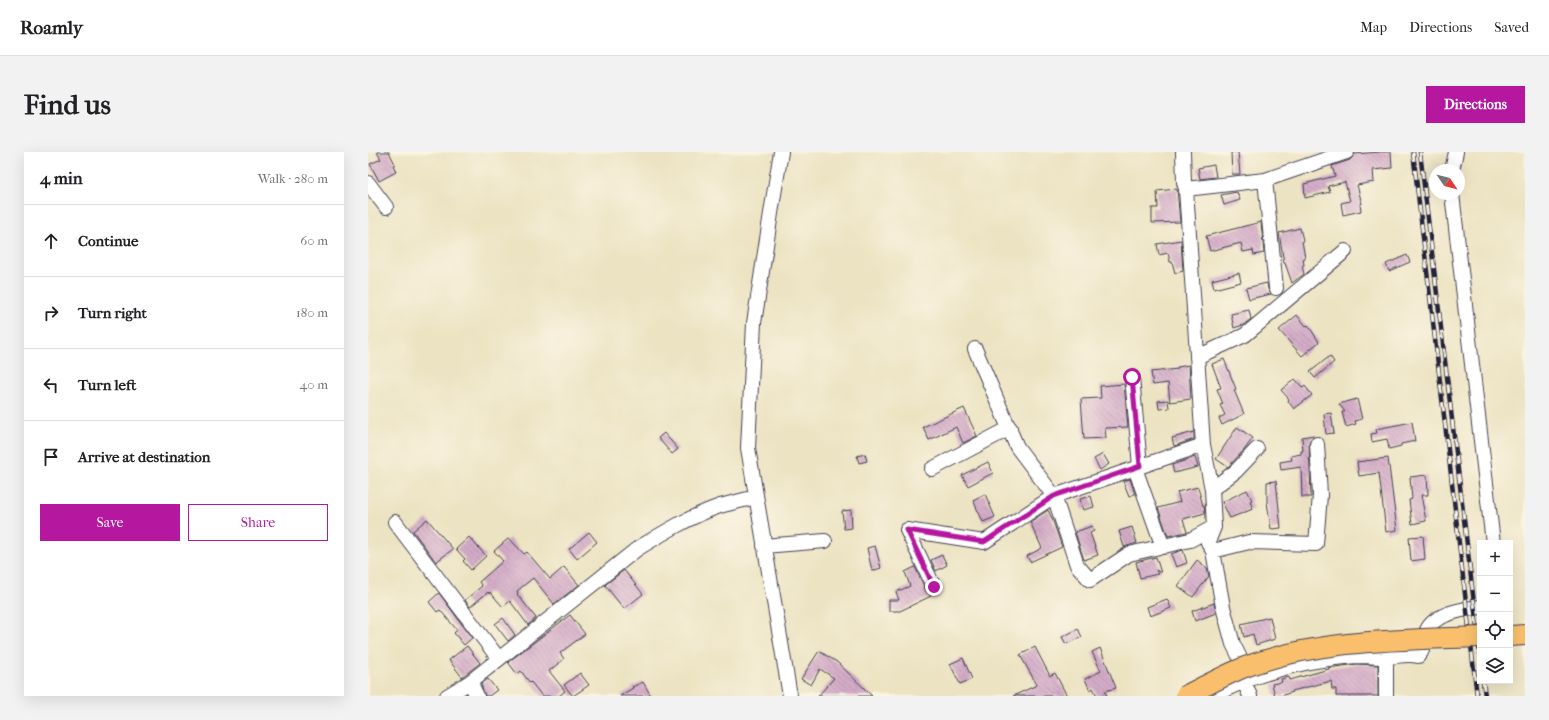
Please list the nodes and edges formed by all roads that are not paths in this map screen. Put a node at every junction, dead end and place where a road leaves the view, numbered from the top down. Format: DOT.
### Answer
graph roads {
  1 [pos="781,152"];
  2 [pos="1183,152"];
  3 [pos="1347,152"];
  4 [pos="1456,152"];
  5 [pos="1453,164"];
  6 [pos="1265,180"];
  7 [pos="368,183"];
  8 [pos="1186,189"];
  9 [pos="1453,200"];
  10 [pos="386,208"];
  11 [pos="1345,251"];
  12 [pos="1276,288"];
  13 [pos="974,349"];
  14 [pos="1197,357"];
  15 [pos="1132,377"];
  16 [pos="1010,428"];
  17 [pos="1317,444"];
  18 [pos="1203,445"];
  19 [pos="1258,449"];
  20 [pos="1137,467"];
  21 [pos="932,469"];
  22 [pos="1212,490"];
  23 [pos="1054,496"];
  24 [pos="756,497"];
  25 [pos="395,522"];
  26 [pos="1214,527"];
  27 [pos="1493,540"];
  28 [pos="825,542"];
  29 [pos="764,546"];
  30 [pos="1163,547"];
  31 [pos="1213,552"];
  32 [pos="934,587"];
  33 [pos="1477,607"];
  34 [pos="1513,634"];
  35 [pos="1525,635"];
  36 [pos="1513,636"];
  37 [pos="1477,637"];
  38 [pos="1525,646"];
  39 [pos="1386,657"];
  40 [pos="499,660"];
  41 [pos="1247,679"];
  42 [pos="470,682"];
  43 [pos="447,696"];
  44 [pos="477,696"];
  45 [pos="790,696"];
  46 [pos="1185,696"];
  47 [pos="1212,696"];
  48 [pos="1250,696"];
  49 [pos="1386,696"];
  1 -- 24 [label="street"];
  2 -- 8 [label="street"];
  3 -- 6 [label="street"];
  4 -- 5 [label="street"];
  6 -- 8 [label="street"];
  6 -- 12 [label="street"];
  7 -- 10 [label="street"];
  8 -- 14 [label="street"];
  9 -- 27 [label="street"];
  11 -- 14 [label="street"];
  13 -- 16 [label="street"];
  14 -- 18 [label="street"];
  15 -- 20 [label="street"];
  16 -- 21 [label="street"];
  16 -- 23 [label="street"];
  17 -- 31 [label="street"];
  18 -- 20 [label="street"];
  18 -- 22 [label="street"];
  19 -- 22 [label="street"];
  20 -- 23 [label="street"];
  20 -- 30 [label="street"];
  22 -- 26 [label="street"];
  23 -- 30 [label="street"];
  23 -- 32 [label="street"];
  24 -- 29 [label="street"];
  24 -- 40 [label="street"];
  25 -- 40 [label="street"];
  26 -- 30 [label="street"];
  26 -- 31 [label="street"];
  28 -- 29 [label="street"];
  29 -- 45 [label="street"];
  31 -- 41 [label="street"];
  33 -- 39 [label="street"];
  34 -- 38 [label="street"];
  35 -- 36 [label="highway, bridge"];
  37 -- 46 [label="highway, bridge"];
  39 -- 41 [label="street"];
  39 -- 49 [label="street"];
  40 -- 42 [label="street"];
  41 -- 47 [label="street"];
  41 -- 48 [label="street"];
  42 -- 43 [label="street"];
  42 -- 44 [label="street"];
}
